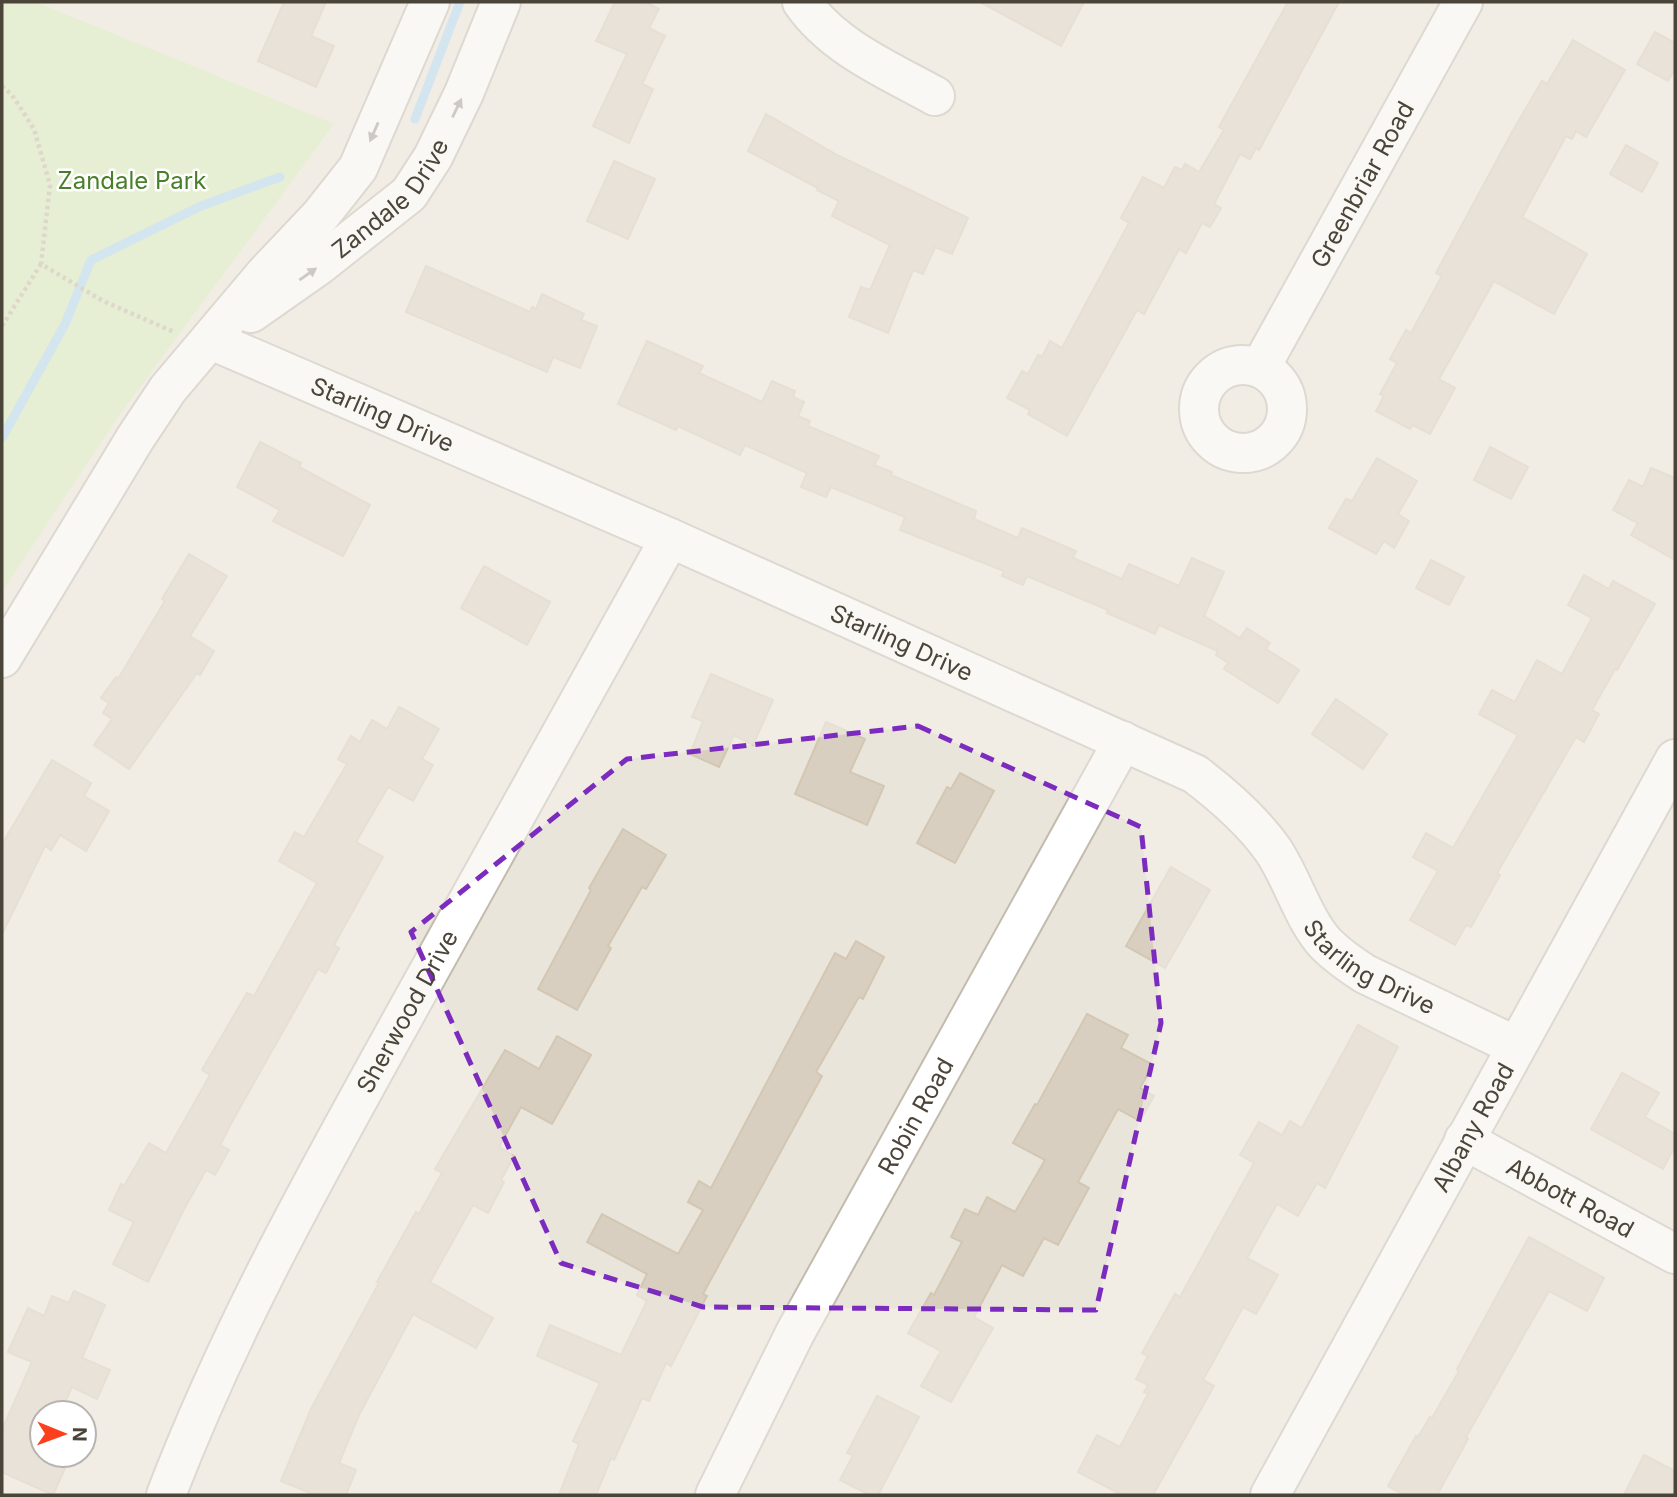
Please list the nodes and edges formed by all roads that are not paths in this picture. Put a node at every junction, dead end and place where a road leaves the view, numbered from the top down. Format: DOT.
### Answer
graph roads {
  1 [pos="430,2"];
  2 [pos="501,2"];
  3 [pos="802,2"];
  4 [pos="1463,2"];
  5 [pos="935,96"];
  6 [pos="211,340"];
  7 [pos="1261,368"];
  8 [pos="670,538"];
  9 [pos="2,658"];
  10 [pos="1123,741"];
  11 [pos="1675,760"];
  12 [pos="1516,1046"];
  13 [pos="1464,1140"];
  14 [pos="1675,1254"];
  15 [pos="166,1495"];
  16 [pos="715,1495"];
  17 [pos="1270,1495"];
  1 -- 6 [label="street, Zandale Drive, one-way"];
  6 -- 2 [label="street, Zandale Drive, one-way"];
  3 -- 5 [label="street"];
  4 -- 7 [label="street, Greenbriar Road"];
  6 -- 8 [label="street, Starling Drive"];
  6 -- 9 [label="street, Zandale Drive"];
  8 -- 10 [label="street, Starling Drive"];
  8 -- 15 [label="street, Sherwood Drive"];
  10 -- 12 [label="street, Starling Drive"];
  10 -- 16 [label="street, Robin Road"];
  11 -- 12 [label="street, Albany Road"];
  12 -- 13 [label="street, Albany Road"];
  13 -- 14 [label="street, Abbott Road"];
  13 -- 17 [label="street, Albany Road"];
}
